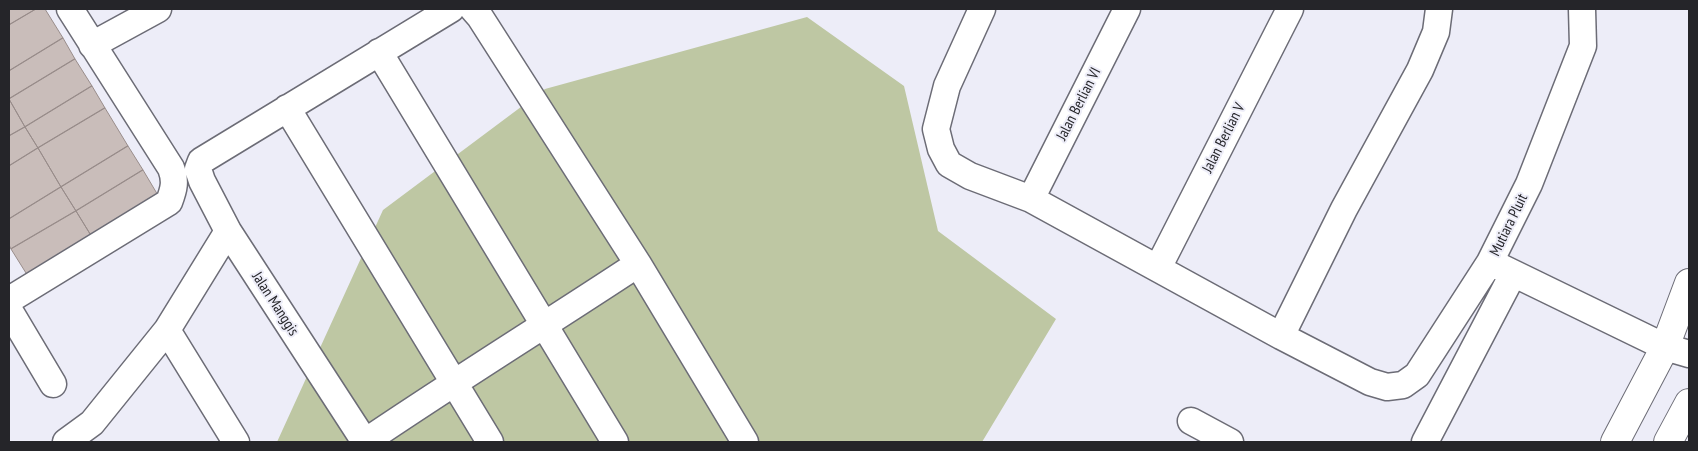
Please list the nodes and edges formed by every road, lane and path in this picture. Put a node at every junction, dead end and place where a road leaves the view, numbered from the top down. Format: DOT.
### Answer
graph roads {
  1 [pos="70,9"];
  2 [pos="158,9"];
  3 [pos="451,9"];
  4 [pos="473,9"];
  5 [pos="982,9"];
  6 [pos="1127,9"];
  7 [pos="1290,9"];
  8 [pos="1439,9"];
  9 [pos="1582,9"];
  10 [pos="92,45"];
  11 [pos="379,52"];
  12 [pos="287,108"];
  13 [pos="1031,199"];
  14 [pos="228,231"];
  15 [pos="1490,262"];
  16 [pos="638,264"];
  17 [pos="1158,268"];
  18 [pos="1513,274"];
  19 [pos="1689,283"];
  20 [pos="9,300"];
  21 [pos="9,310"];
  22 [pos="545,326"];
  23 [pos="167,330"];
  24 [pos="1281,336"];
  25 [pos="1677,351"];
  26 [pos="454,382"];
  27 [pos="53,384"];
  28 [pos="1689,403"];
  29 [pos="1191,421"];
  30 [pos="66,442"];
  31 [pos="236,442"];
  32 [pos="365,442"];
  33 [pos="490,442"];
  34 [pos="615,442"];
  35 [pos="745,442"];
  36 [pos="1230,442"];
  37 [pos="1425,442"];
  38 [pos="1616,442"];
  39 [pos="1668,442"];
  1 -- 10 [label="street"];
  2 -- 10 [label="street"];
  3 -- 11 [label="street"];
  4 -- 16 [label="street"];
  5 -- 13 [label="street"];
  6 -- 13 [label="street, Jalan Berlian VI"];
  7 -- 17 [label="street, Jalan Berlian V"];
  8 -- 24 [label="street"];
  9 -- 15 [label="street, Mutiara Pluit"];
  10 -- 20 [label="street"];
  11 -- 12 [label="street"];
  11 -- 22 [label="street"];
  12 -- 14 [label="street, Jalan Manggis"];
  12 -- 26 [label="street"];
  13 -- 17 [label="street"];
  14 -- 23 [label="street"];
  14 -- 32 [label="street, Jalan Manggis"];
  15 -- 18 [label="street, Mutiara Pluit"];
  15 -- 24 [label="street"];
  16 -- 22 [label="street"];
  16 -- 35 [label="street"];
  17 -- 24 [label="street"];
  18 -- 25 [label="street, Mutiara Pluit"];
  18 -- 37 [label="street"];
  19 -- 25 [label="street"];
  21 -- 27 [label="street"];
  22 -- 26 [label="street"];
  22 -- 34 [label="street"];
  23 -- 30 [label="street"];
  23 -- 31 [label="street"];
  25 -- 38 [label="street"];
  26 -- 32 [label="street"];
  26 -- 33 [label="street"];
  28 -- 39 [label="street"];
  29 -- 36 [label="street"];
}
